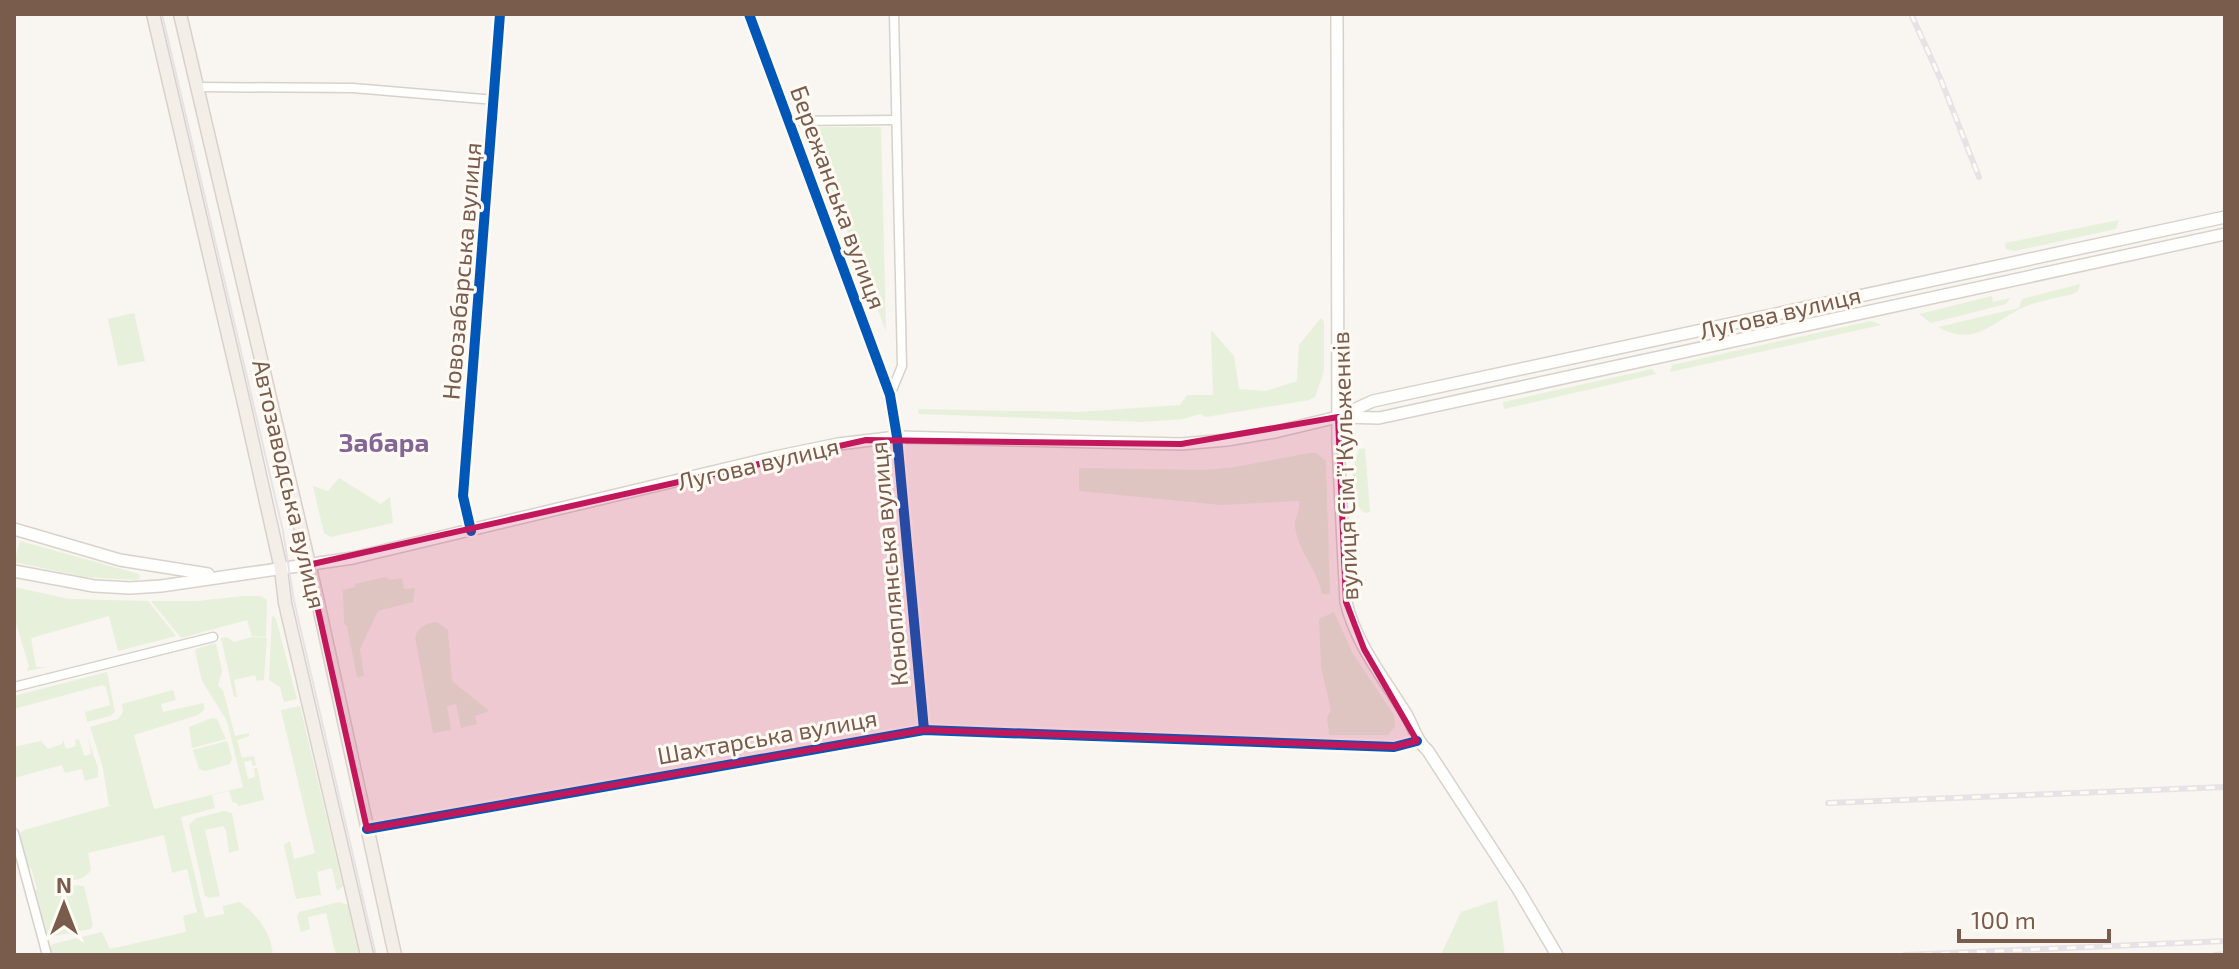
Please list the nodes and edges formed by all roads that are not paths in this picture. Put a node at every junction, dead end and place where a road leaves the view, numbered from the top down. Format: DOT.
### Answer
graph roads {
  1 [pos="153,14"];
  2 [pos="180,14"];
  3 [pos="500,14"];
  4 [pos="749,14"];
  5 [pos="894,14"];
  6 [pos="1337,14"];
  7 [pos="196,87"];
  8 [pos="495,100"];
  9 [pos="895,120"];
  10 [pos="789,121"];
  11 [pos="2225,217"];
  12 [pos="2225,234"];
  13 [pos="890,395"];
  14 [pos="1338,417"];
  15 [pos="897,437"];
  16 [pos="14,529"];
  17 [pos="471,531"];
  18 [pos="308,565"];
  19 [pos="281,569"];
  20 [pos="14,571"];
  21 [pos="220,575"];
  22 [pos="213,637"];
  23 [pos="14,687"];
  24 [pos="924,730"];
  25 [pos="1417,741"];
  26 [pos="367,829"];
  27 [pos="14,833"];
  28 [pos="47,955"];
  29 [pos="367,955"];
  30 [pos="395,955"];
  31 [pos="1557,955"];
  1 -- 19 [label="main road, Автозаводська вулиця"];
  2 -- 7 [label="main road, Автозаводська вулиця"];
  3 -- 8 [label="street, Новозабарська вулиця"];
  4 -- 10 [label="main road, Бережанська вулиця"];
  5 -- 9 [label="street, Коноплянська вулиця"];
  6 -- 14 [label="main road, вулиця Сімʼї Кульженків"];
  7 -- 8 [label="street"];
  7 -- 18 [label="main road, Автозаводська вулиця"];
  8 -- 17 [label="street, Новозабарська вулиця"];
  9 -- 10 [label="street"];
  9 -- 13 [label="street, Коноплянська вулиця"];
  10 -- 13 [label="main road, Бережанська вулиця"];
  11 -- 14 [label="main road, Лугова вулиця"];
  12 -- 14 [label="main road, Лугова вулиця"];
  13 -- 15 [label="main road, Коноплянська вулиця"];
  14 -- 15 [label="main road, Лугова вулиця"];
  14 -- 25 [label="main road, вулиця Сімʼї Кульженків"];
  15 -- 17 [label="main road, Лугова вулиця"];
  15 -- 24 [label="street, Коноплянська вулиця"];
  16 -- 21 [label="main road"];
  17 -- 18 [label="main road, Лугова вулиця"];
  18 -- 19 [label="main road, Лугова вулиця"];
  18 -- 26 [label="main road, Автозаводська вулиця"];
  19 -- 21 [label="main road, Лугова вулиця"];
  19 -- 29 [label="main road, Автозаводська вулиця"];
  20 -- 21 [label="main road"];
  22 -- 23 [label="street"];
  24 -- 25 [label="street, Шахтарська вулиця"];
  24 -- 26 [label="street, Шахтарська вулиця"];
  25 -- 31 [label="main road, вулиця Сімʼї Кульженків"];
  26 -- 30 [label="main road, Автозаводська вулиця"];
  27 -- 28 [label="street"];
}
